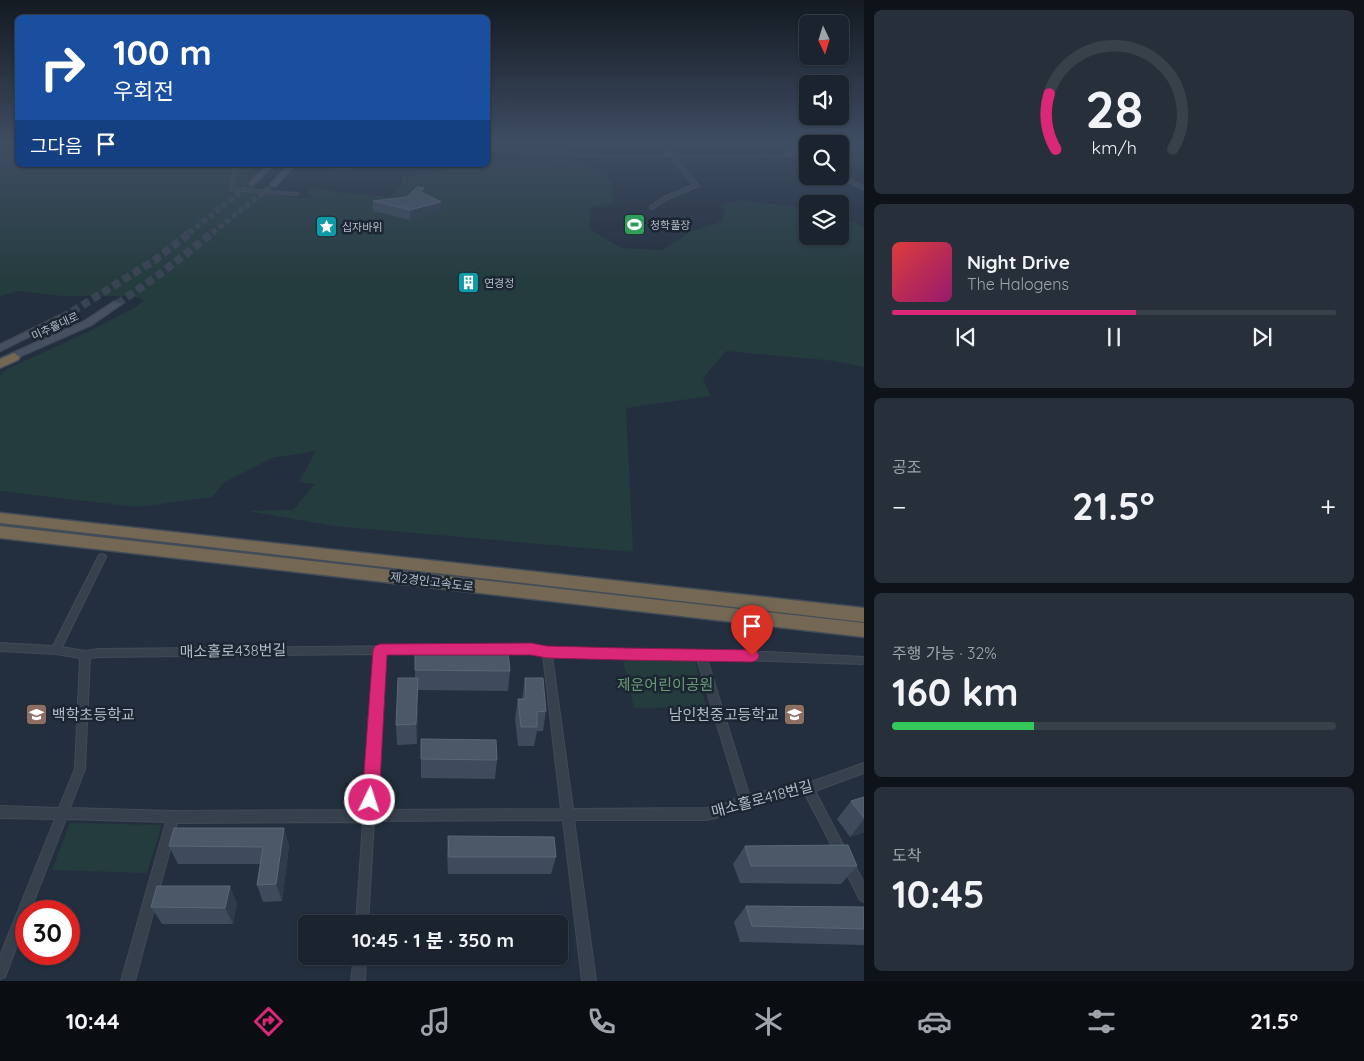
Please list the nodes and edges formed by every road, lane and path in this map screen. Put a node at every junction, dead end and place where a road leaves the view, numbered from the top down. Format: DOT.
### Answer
graph roads {
  1 [pos="231,187"];
  2 [pos="694,187"];
  3 [pos="297,194"];
  4 [pos="652,207"];
  5 [pos="117,304"];
  6 [pos="62,318"];
  7 [pos="0,348"];
  8 [pos="14,357"];
  9 [pos="0,363"];
  10 [pos="0,518"];
  11 [pos="0,532"];
  12 [pos="234,552"];
  13 [pos="102,557"];
  14 [pos="864,615"];
  15 [pos="864,630"];
  16 [pos="0,647"];
  17 [pos="56,650"];
  18 [pos="380,650"];
  19 [pos="547,652"];
  20 [pos="86,655"];
  21 [pos="701,655"];
  22 [pos="862,660"];
  23 [pos="864,768"];
  24 [pos="808,788"];
  25 [pos="745,800"];
  26 [pos="0,812"];
  27 [pos="63,814"];
  28 [pos="568,814"];
  29 [pos="369,816"];
  30 [pos="173,817"];
  31 [pos="864,896"];
  32 [pos="363,915"];
  33 [pos="359,965"];
  34 [pos="0,972"];
  35 [pos="128,981"];
  36 [pos="358,981"];
  37 [pos="589,981"];
  1 -- 3 [label="street"];
  2 -- 4 [label="street"];
  5 -- 8 [label="main road, 미추홀대로"];
  6 -- 7 [label="main road, 미추홀대로"];
  8 -- 9 [label="highway"];
  10 -- 12 [label="highway, 제2경인고속도로"];
  11 -- 12 [label="highway, 제2경인고속도로"];
  12 -- 14 [label="highway, 제2경인고속도로"];
  12 -- 15 [label="highway, 제2경인고속도로"];
  13 -- 17 [label="street"];
  16 -- 17 [label="street, 매소홀로438번길"];
  17 -- 20 [label="street, 매소홀로438번길"];
  18 -- 19 [label="street, 매소홀로438번길"];
  18 -- 20 [label="street, 매소홀로438번길"];
  18 -- 29 [label="street"];
  19 -- 21 [label="street, 매소홀로438번길"];
  19 -- 28 [label="street"];
  20 -- 27 [label="street"];
  21 -- 22 [label="street, 매소홀로438번길"];
  21 -- 25 [label="street"];
  23 -- 24 [label="street, 매소홀로418번길"];
  24 -- 25 [label="street, 매소홀로418번길"];
  24 -- 31 [label="street"];
  25 -- 28 [label="street, 매소홀로418번길"];
  26 -- 27 [label="street, 매소홀로418번길"];
  27 -- 30 [label="street, 매소홀로418번길"];
  27 -- 34 [label="street"];
  28 -- 29 [label="street, 매소홀로418번길"];
  28 -- 37 [label="street"];
  29 -- 30 [label="street, 매소홀로418번길"];
  29 -- 32 [label="street"];
  30 -- 35 [label="street"];
  33 -- 36 [label="street"];
}
